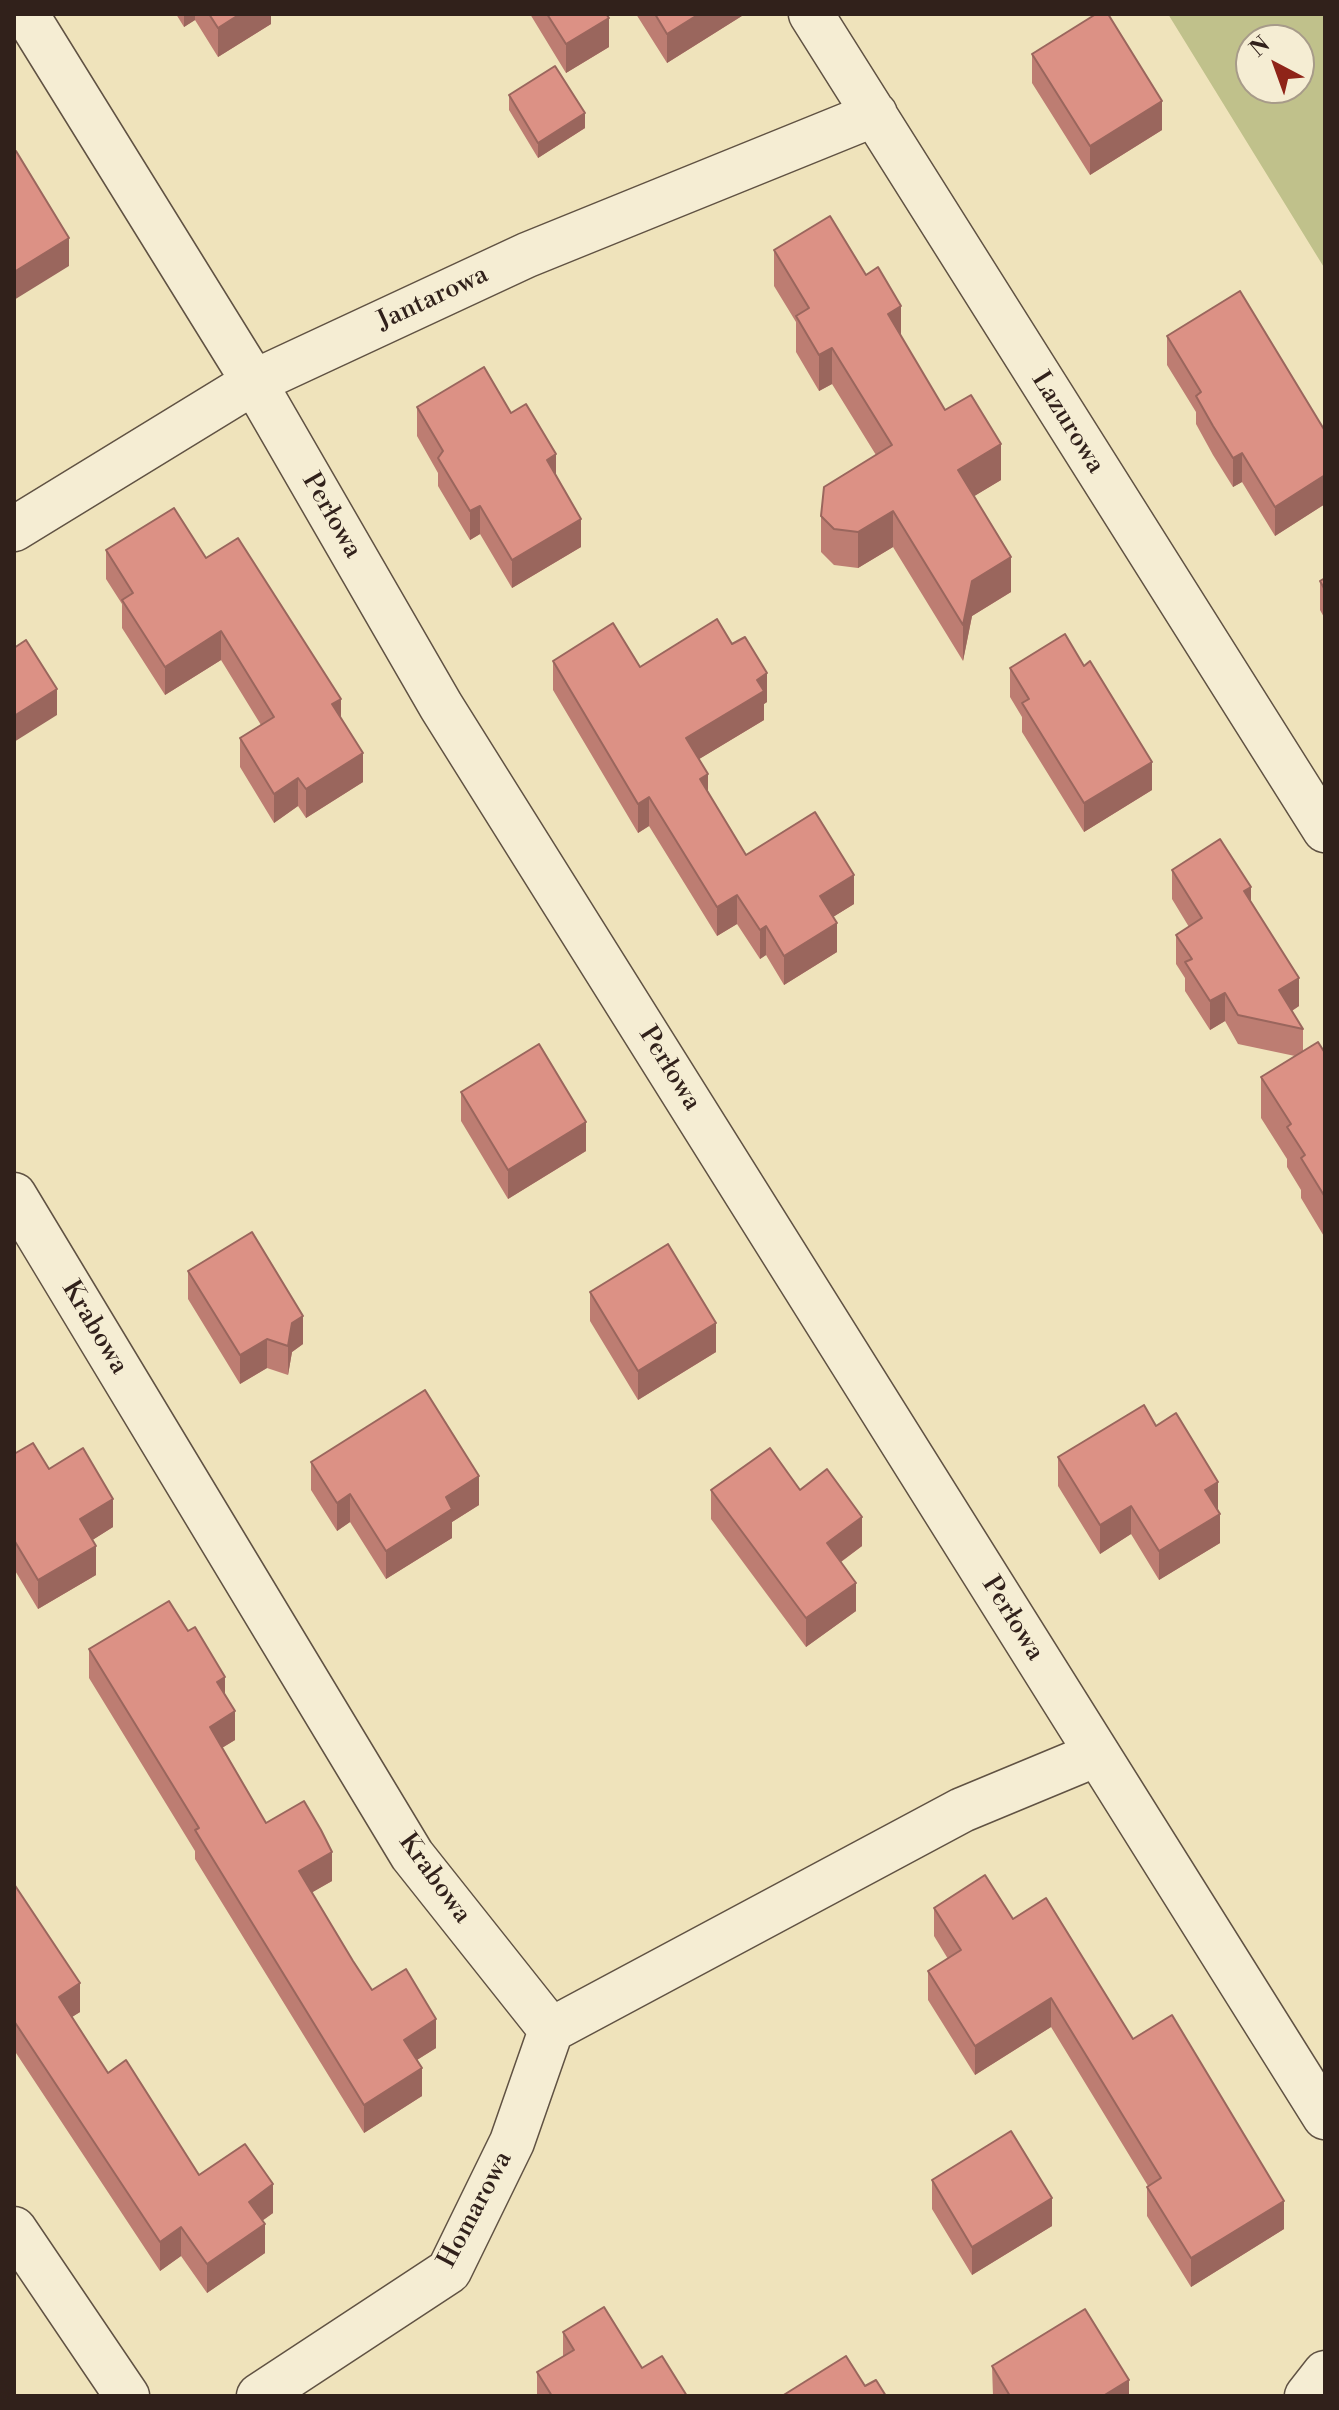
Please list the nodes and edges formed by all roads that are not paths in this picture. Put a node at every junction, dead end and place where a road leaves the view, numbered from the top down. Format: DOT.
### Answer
graph roads {
  1 [pos="26,14"];
  2 [pos="811,14"];
  3 [pos="875,114"];
  4 [pos="254,382"];
  5 [pos="14,529"];
  6 [pos="1325,830"];
  7 [pos="14,1195"];
  8 [pos="1097,1754"];
  9 [pos="551,2030"];
  10 [pos="1325,2117"];
  11 [pos="14,2229"];
  12 [pos="1325,2373"];
  13 [pos="127,2396"];
  14 [pos="259,2396"];
  15 [pos="1307,2396"];
  1 -- 4 [label="street, Perłowa"];
  2 -- 3 [label="street, Lazurowa"];
  3 -- 4 [label="street, Jantarowa"];
  3 -- 6 [label="street, Lazurowa"];
  4 -- 5 [label="street, Jantarowa"];
  4 -- 8 [label="street, Perłowa"];
  7 -- 9 [label="street, Krabowa"];
  8 -- 9 [label="street"];
  8 -- 10 [label="street, Perłowa"];
  9 -- 14 [label="street, Homarowa"];
  11 -- 13 [label="street"];
  12 -- 15 [label="street"];
}
